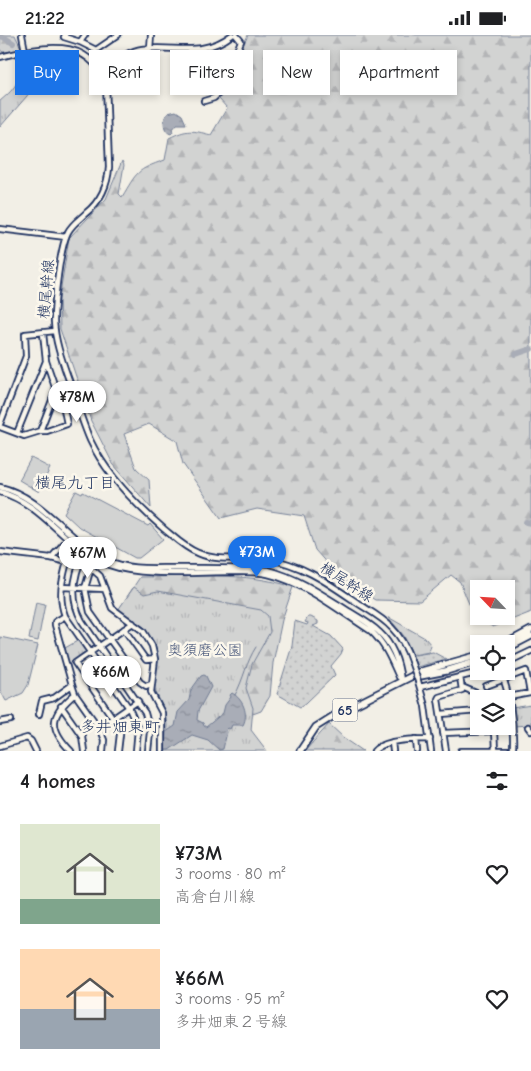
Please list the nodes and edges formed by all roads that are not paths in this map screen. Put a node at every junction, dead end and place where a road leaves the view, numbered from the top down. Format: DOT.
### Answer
graph roads {
  1 [pos="22,35"];
  2 [pos="65,35"];
  3 [pos="85,35"];
  4 [pos="118,35"];
  5 [pos="151,35"];
  6 [pos="234,35"];
  7 [pos="80,42"];
  8 [pos="150,49"];
  9 [pos="25,50"];
  10 [pos="29,50"];
  11 [pos="77,50"];
  12 [pos="143,50"];
  13 [pos="15,53"];
  14 [pos="0,57"];
  15 [pos="107,95"];
  16 [pos="204,101"];
  17 [pos="0,229"];
  18 [pos="66,237"];
  19 [pos="55,331"];
  20 [pos="43,333"];
  21 [pos="46,361"];
  22 [pos="70,385"];
  23 [pos="56,390"];
  24 [pos="53,398"];
  25 [pos="0,425"];
  26 [pos="40,431"];
  27 [pos="17,433"];
  28 [pos="0,487"];
  29 [pos="0,492"];
  30 [pos="69,537"];
  31 [pos="86,551"];
  32 [pos="0,552"];
  33 [pos="52,558"];
  34 [pos="62,587"];
  35 [pos="73,587"];
  36 [pos="85,588"];
  37 [pos="105,589"];
  38 [pos="64,616"];
  39 [pos="132,623"];
  40 [pos="124,629"];
  41 [pos="531,630"];
  42 [pos="531,636"];
  43 [pos="109,639"];
  44 [pos="515,639"];
  45 [pos="515,644"];
  46 [pos="99,645"];
  47 [pos="90,651"];
  48 [pos="531,651"];
  49 [pos="470,658"];
  50 [pos="155,659"];
  51 [pos="515,659"];
  52 [pos="470,664"];
  53 [pos="470,674"];
  54 [pos="515,675"];
  55 [pos="460,677"];
  56 [pos="501,680"];
  57 [pos="401,681"];
  58 [pos="152,684"];
  59 [pos="419,684"];
  60 [pos="72,685"];
  61 [pos="486,686"];
  62 [pos="462,687"];
  63 [pos="470,690"];
  64 [pos="75,694"];
  65 [pos="515,696"];
  66 [pos="138,701"];
  67 [pos="61,706"];
  68 [pos="129,708"];
  69 [pos="470,712"];
  70 [pos="39,714"];
  71 [pos="441,714"];
  72 [pos="113,718"];
  73 [pos="11,720"];
  74 [pos="0,722"];
  75 [pos="99,729"];
  76 [pos="443,733"];
  77 [pos="512,735"];
  78 [pos="416,739"];
  79 [pos="430,739"];
  80 [pos="392,743"];
  81 [pos="0,746"];
  82 [pos="36,751"];
  83 [pos="71,751"];
  84 [pos="84,751"];
  85 [pos="103,751"];
  86 [pos="118,751"];
  87 [pos="136,751"];
  88 [pos="148,751"];
  89 [pos="162,751"];
  90 [pos="300,751"];
  91 [pos="374,751"];
  92 [pos="393,751"];
  93 [pos="417,751"];
  94 [pos="431,751"];
  95 [pos="446,751"];
  96 [pos="461,751"];
  97 [pos="495,751"];
  1 -- 9 [label="street"];
  2 -- 7 [label="street"];
  3 -- 7 [label="street"];
  4 -- 7 [label="street"];
  5 -- 8 [label="street"];
  6 -- 8 [label="street"];
  6 -- 16 [label="street"];
  8 -- 12 [label="street"];
  10 -- 11 [label="street"];
  13 -- 14 [label="street"];
  15 -- 18 [label="street, 横尾幹線"];
  17 -- 18 [label="street"];
  18 -- 19 [label="street, 横尾幹線"];
  19 -- 20 [label="street"];
  19 -- 22 [label="street, 横尾幹線"];
  20 -- 21 [label="street"];
  20 -- 25 [label="street"];
  21 -- 23 [label="street"];
  21 -- 27 [label="street"];
  22 -- 23 [label="street"];
  22 -- 59 [label="street, 横尾幹線, bridge"];
  23 -- 24 [label="street"];
  24 -- 26 [label="street"];
  24 -- 26 [label="street"];
  25 -- 27 [label="street"];
  26 -- 27 [label="street"];
  28 -- 30 [label="street"];
  29 -- 30 [label="street"];
  30 -- 31 [label="street"];
  30 -- 33 [label="street"];
  31 -- 35 [label="street"];
  31 -- 57 [label="street"];
  32 -- 33 [label="street"];
  33 -- 34 [label="street"];
  34 -- 35 [label="street"];
  34 -- 38 [label="street"];
  35 -- 36 [label="street"];
  35 -- 46 [label="street"];
  36 -- 37 [label="street"];
  36 -- 37 [label="street"];
  36 -- 43 [label="street"];
  37 -- 39 [label="street"];
  38 -- 47 [label="street"];
  38 -- 60 [label="street"];
  39 -- 40 [label="street"];
  39 -- 50 [label="street"];
  40 -- 43 [label="street"];
  40 -- 50 [label="street"];
  41 -- 44 [label="main road"];
  42 -- 45 [label="main road"];
  43 -- 46 [label="street"];
  43 -- 58 [label="street"];
  46 -- 47 [label="street"];
  46 -- 66 [label="street"];
  47 -- 68 [label="street"];
  47 -- 72 [label="street"];
  48 -- 51 [label="street"];
  49 -- 57 [label="main road, 65"];
  50 -- 58 [label="street"];
  52 -- 57 [label="main road, 65"];
  53 -- 55 [label="street"];
  54 -- 65 [label="street"];
  55 -- 59 [label="street"];
  55 -- 62 [label="street"];
  56 -- 61 [label="street"];
  57 -- 90 [label="main road, 65"];
  58 -- 89 [label="street"];
  59 -- 79 [label="street, 横尾幹線"];
  60 -- 64 [label="street"];
  60 -- 70 [label="street"];
  62 -- 63 [label="street"];
  62 -- 71 [label="street"];
  64 -- 67 [label="street"];
  64 -- 75 [label="street"];
  66 -- 68 [label="street"];
  66 -- 88 [label="street"];
  67 -- 83 [label="street"];
  67 -- 84 [label="street"];
  68 -- 72 [label="street"];
  68 -- 87 [label="street"];
  69 -- 71 [label="street"];
  71 -- 76 [label="street"];
  72 -- 75 [label="street"];
  72 -- 86 [label="street"];
  73 -- 74 [label="street"];
  75 -- 85 [label="street"];
  76 -- 95 [label="street"];
  76 -- 97 [label="street"];
  77 -- 97 [label="street"];
  78 -- 79 [label="street"];
  78 -- 80 [label="street"];
  78 -- 93 [label="street"];
  79 -- 94 [label="street, 横尾幹線"];
  80 -- 91 [label="street"];
  80 -- 92 [label="street"];
  81 -- 82 [label="street"];
  96 -- 97 [label="street"];
}
